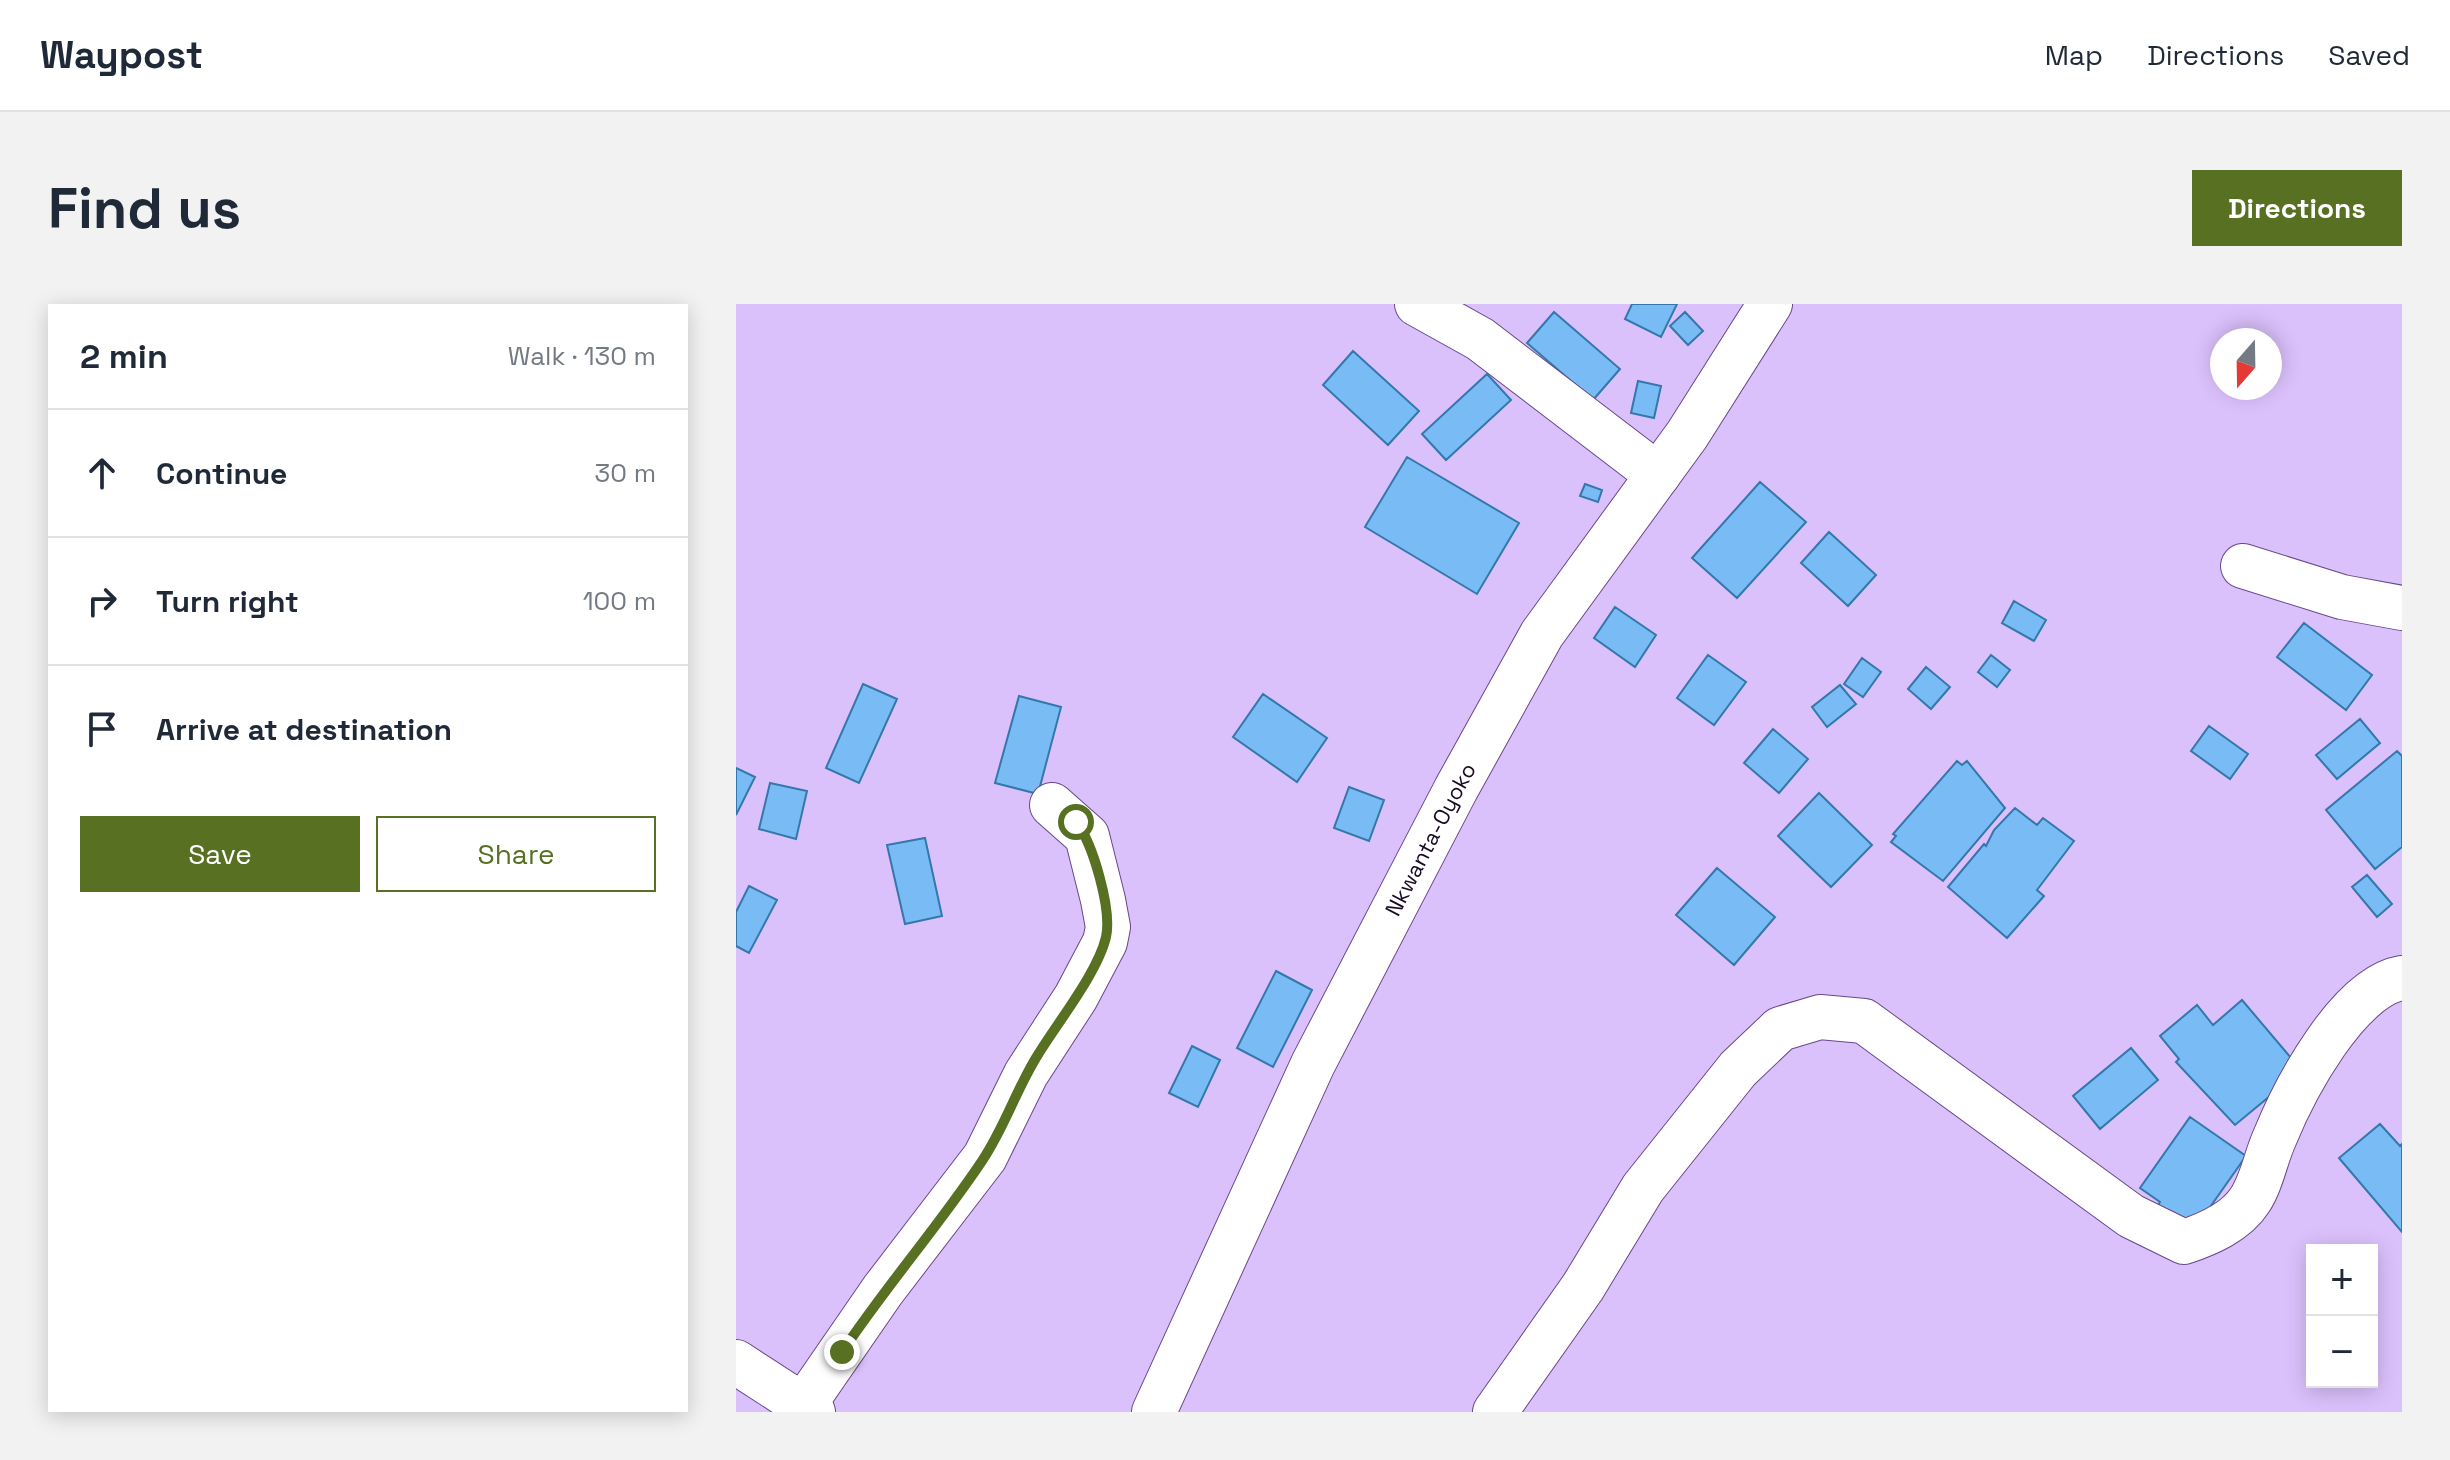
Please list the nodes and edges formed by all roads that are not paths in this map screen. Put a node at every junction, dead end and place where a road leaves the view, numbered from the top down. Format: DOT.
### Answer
graph roads {
  1 [pos="1417,304"];
  2 [pos="1770,304"];
  3 [pos="1658,475"];
  4 [pos="2243,566"];
  5 [pos="2402,608"];
  6 [pos="1052,805"];
  7 [pos="2402,978"];
  8 [pos="736,1362"];
  9 [pos="808,1409"];
  10 [pos="1154,1412"];
  11 [pos="1495,1412"];
  1 -- 3 [label="street"];
  2 -- 3 [label="street, Nkwanta-Oyoko"];
  3 -- 10 [label="street, Nkwanta-Oyoko"];
  4 -- 5 [label="street"];
  6 -- 9 [label="street"];
  7 -- 11 [label="street"];
  8 -- 9 [label="street"];
}
